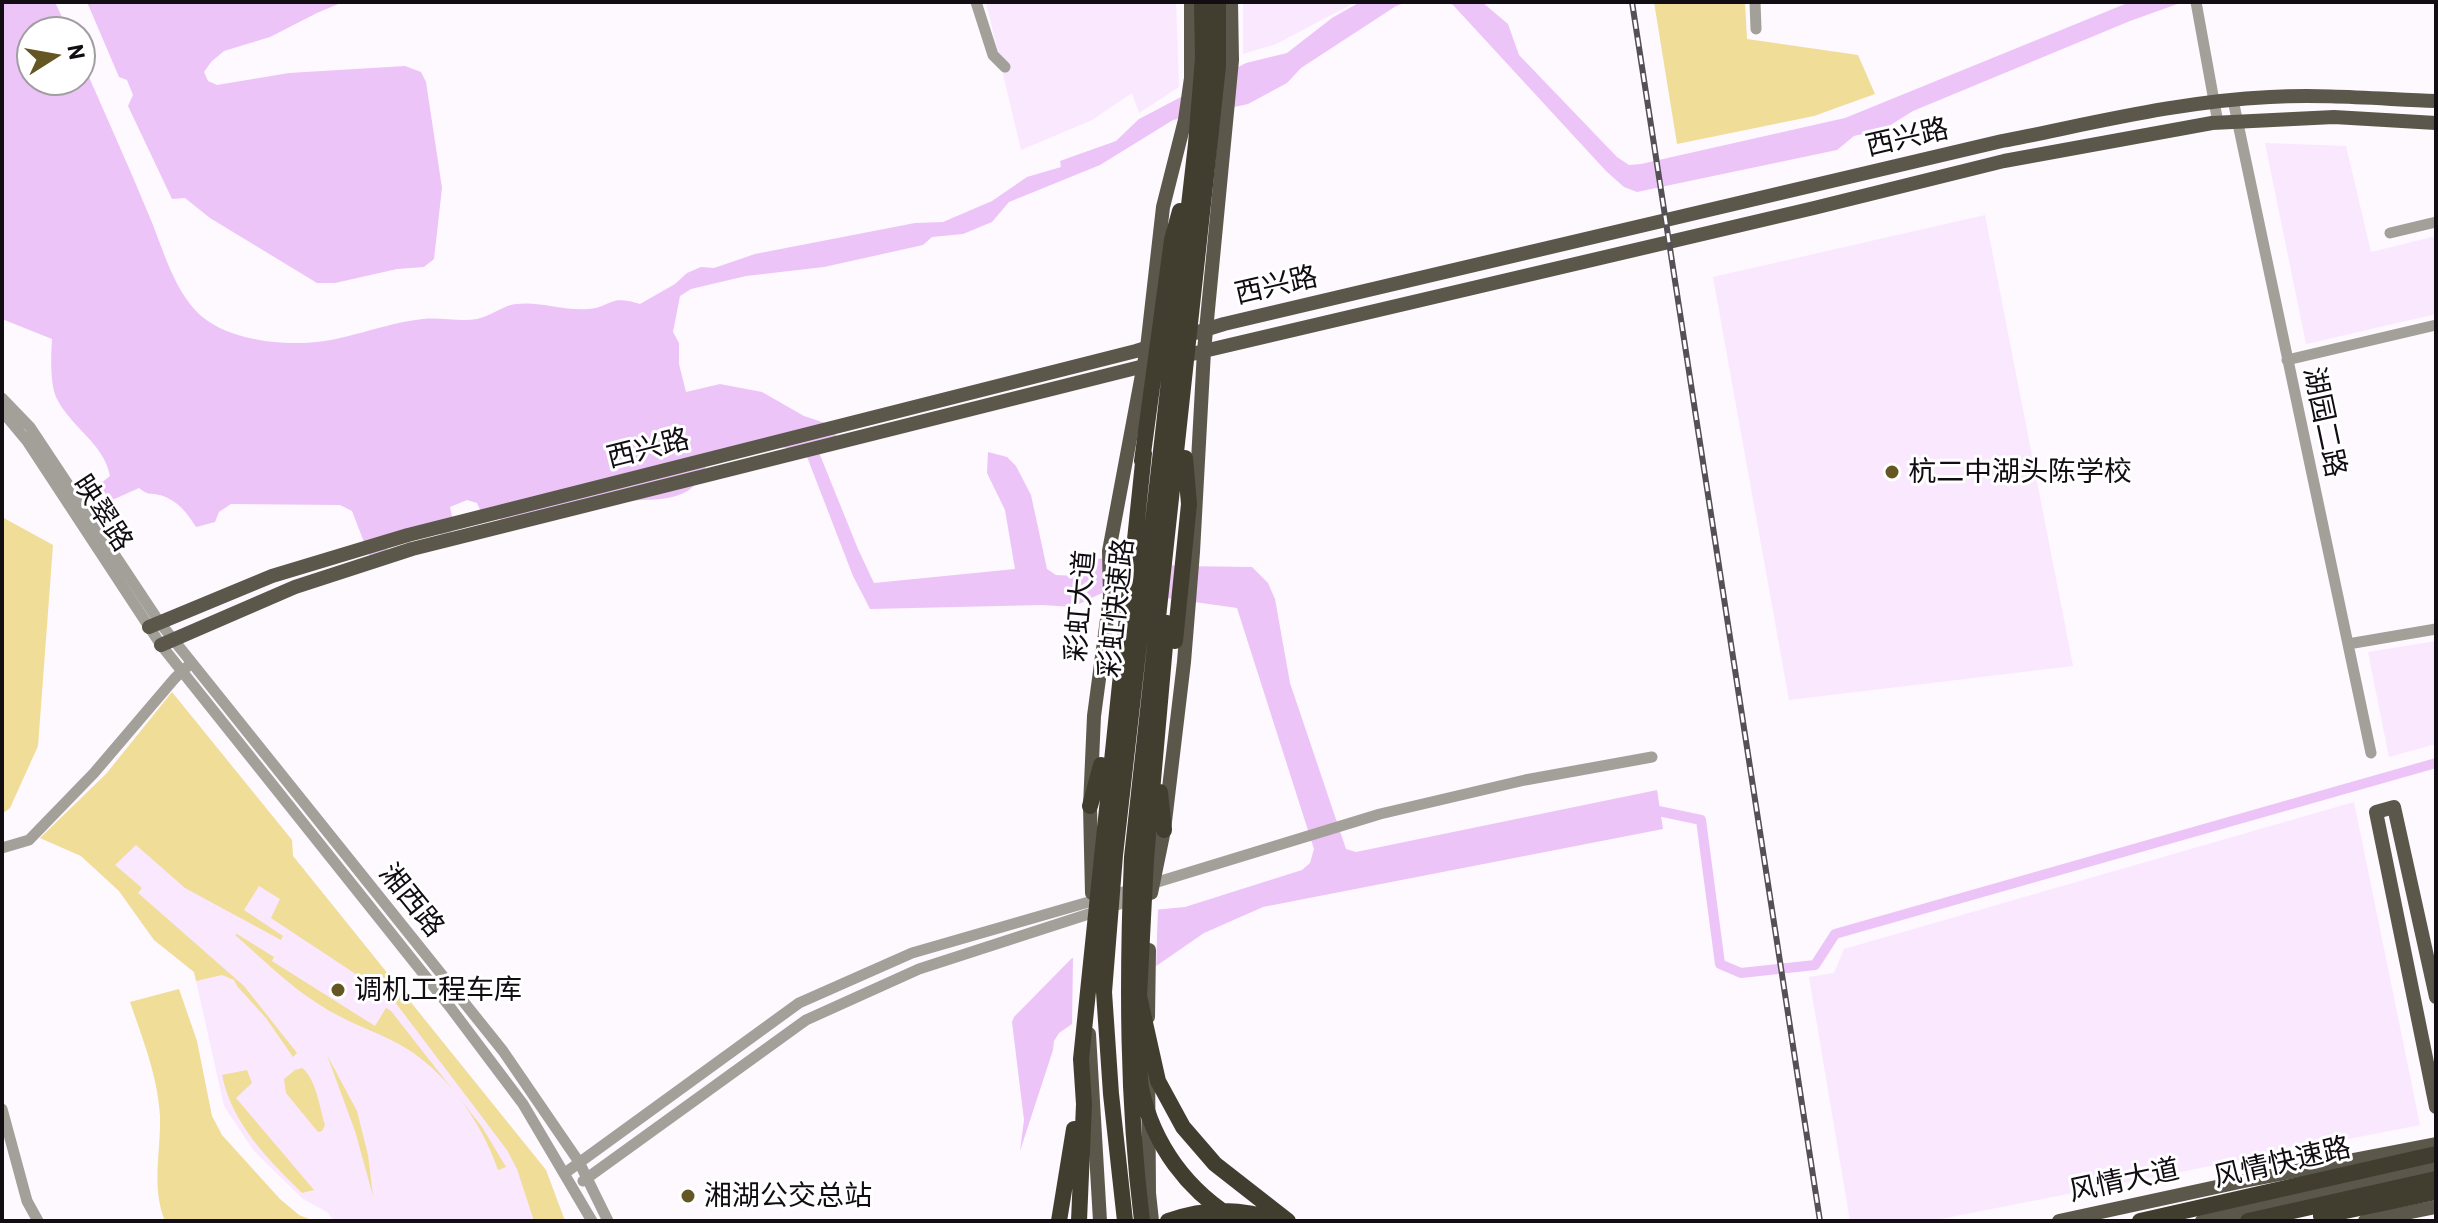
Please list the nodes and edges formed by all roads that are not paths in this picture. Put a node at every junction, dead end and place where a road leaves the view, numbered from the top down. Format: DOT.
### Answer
graph roads {
  1 [pos="976,2"];
  2 [pos="1191,2"];
  3 [pos="1202,2"];
  4 [pos="1218,2"];
  5 [pos="1231,2"];
  6 [pos="1755,2"];
  7 [pos="2197,7"];
  8 [pos="1756,29"];
  9 [pos="1005,67"];
  10 [pos="2233,100"];
  11 [pos="2436,101"];
  12 [pos="2214,102"];
  13 [pos="2237,122"];
  14 [pos="2218,123"];
  15 [pos="2436,123"];
  16 [pos="1211,134"];
  17 [pos="1196,144"];
  18 [pos="2436,222"];
  19 [pos="2390,233"];
  20 [pos="2436,325"];
  21 [pos="1206,329"];
  22 [pos="1147,348"];
  23 [pos="1204,351"];
  24 [pos="2287,360"];
  25 [pos="2,398"];
  26 [pos="2,411"];
  27 [pos="1144,453"];
  28 [pos="1185,458"];
  29 [pos="155,625"];
  30 [pos="2436,629"];
  31 [pos="167,642"];
  32 [pos="2348,644"];
  33 [pos="187,667"];
  34 [pos="2371,753"];
  35 [pos="1652,757"];
  36 [pos="1090,806"];
  37 [pos="1164,830"];
  38 [pos="2,848"];
  39 [pos="1151,893"];
  40 [pos="1092,908"];
  41 [pos="1139,996"];
  42 [pos="2436,997"];
  43 [pos="1081,1059"];
  44 [pos="2436,1107"];
  45 [pos="2,1109"];
  46 [pos="2436,1144"];
  47 [pos="2436,1154"];
  48 [pos="579,1162"];
  49 [pos="2436,1165"];
  50 [pos="565,1173"];
  51 [pos="588,1177"];
  52 [pos="2436,1182"];
  53 [pos="575,1189"];
  54 [pos="2436,1192"];
  55 [pos="2436,1207"];
  56 [pos="38,1221"];
  57 [pos="592,1221"];
  58 [pos="608,1221"];
  59 [pos="1059,1221"];
  60 [pos="1079,1221"];
  61 [pos="1100,1221"];
  62 [pos="1125,1221"];
  63 [pos="1142,1221"];
  64 [pos="1152,1221"];
  65 [pos="1168,1221"];
  66 [pos="1238,1221"];
  67 [pos="1278,1221"];
  68 [pos="1288,1221"];
  69 [pos="2059,1221"];
  70 [pos="2140,1221"];
  71 [pos="2202,1221"];
  72 [pos="2248,1221"];
  73 [pos="2278,1221"];
  74 [pos="2296,1221"];
  75 [pos="2365,1221"];
  1 -- 9 [label="street"];
  2 -- 22 [label="main road, 彩虹大道"];
  3 -- 17 [label="highway, 彩虹快速路"];
  4 -- 16 [label="highway, 彩虹快速路"];
  5 -- 21 [label="main road"];
  6 -- 8 [label="street"];
  7 -- 12 [label="street"];
  10 -- 11 [label="main road, 西兴路"];
  10 -- 12 [label="main road, 西兴路"];
  10 -- 13 [label="street, 湖园二路"];
  12 -- 14 [label="street"];
  12 -- 21 [label="main road, 西兴路"];
  13 -- 14 [label="main road, 西兴路"];
  13 -- 15 [label="main road, 西兴路"];
  13 -- 24 [label="street, 湖园二路"];
  14 -- 23 [label="main road, 西兴路"];
  16 -- 28 [label="highway"];
  16 -- 63 [label="highway, 彩虹快速路"];
  17 -- 27 [label="highway"];
  17 -- 62 [label="highway, 彩虹快速路"];
  18 -- 19 [label="street"];
  20 -- 24 [label="street"];
  21 -- 22 [label="main road, 西兴路"];
  21 -- 23 [label="main road"];
  22 -- 29 [label="main road, 西兴路"];
  22 -- 36 [label="main road, 彩虹大道"];
  23 -- 31 [label="main road, 西兴路"];
  23 -- 37 [label="main road"];
  24 -- 32 [label="street, 湖园二路"];
  25 -- 29 [label="street, 映翠路"];
  26 -- 29 [label="street, 映翠路"];
  27 -- 36 [label="highway"];
  27 -- 43 [label="highway"];
  28 -- 37 [label="highway"];
  28 -- 41 [label="highway"];
  29 -- 31 [label="street, 映翠路"];
  30 -- 32 [label="street"];
  31 -- 33 [label="street, 湘西路"];
  32 -- 34 [label="street, 湖园二路"];
  33 -- 38 [label="street"];
  33 -- 48 [label="street, 湘西路"];
  33 -- 50 [label="street, 湘西路"];
  35 -- 39 [label="street"];
  36 -- 40 [label="main road, 彩虹大道"];
  37 -- 39 [label="main road"];
  39 -- 40 [label="street"];
  39 -- 64 [label="main road"];
  40 -- 48 [label="street"];
  40 -- 51 [label="street"];
  40 -- 61 [label="main road, 彩虹大道"];
  41 -- 66 [label="highway"];
  41 -- 68 [label="highway"];
  42 -- 44 [label="main road"];
  43 -- 59 [label="highway"];
  43 -- 60 [label="highway"];
  45 -- 56 [label="street"];
  46 -- 69 [label="main road, 风情大道"];
  47 -- 70 [label="highway, 风情快速路"];
  48 -- 50 [label="street"];
  48 -- 51 [label="street, 湘西路"];
  49 -- 71 [label="main road"];
  50 -- 53 [label="street, 湘西路"];
  51 -- 53 [label="street"];
  51 -- 58 [label="street, 湘西路"];
  52 -- 72 [label="highway, 风情快速路"];
  52 -- 73 [label="main road"];
  53 -- 57 [label="street, 湘西路"];
  54 -- 74 [label="highway"];
  55 -- 75 [label="main road"];
  65 -- 67 [label="highway"];
}
